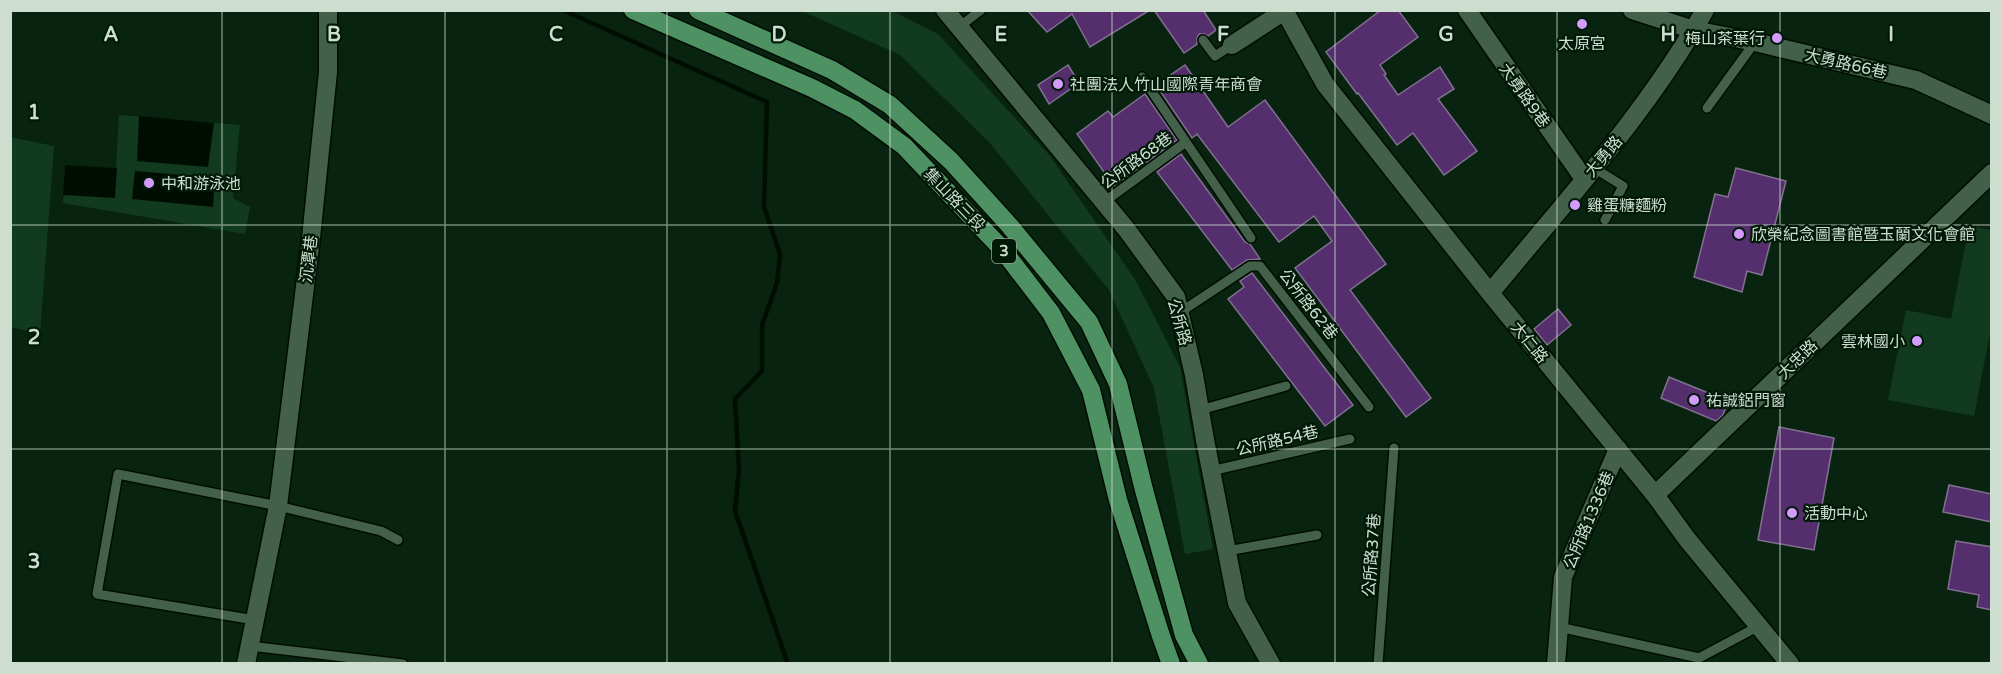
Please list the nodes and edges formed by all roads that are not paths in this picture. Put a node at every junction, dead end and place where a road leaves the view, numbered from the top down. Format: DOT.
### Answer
graph roads {
  1 [pos="328,10"];
  2 [pos="633,10"];
  3 [pos="698,10"];
  4 [pos="945,10"];
  5 [pos="981,10"];
  6 [pos="1467,10"];
  7 [pos="1632,10"];
  8 [pos="1705,10"];
  9 [pos="1285,11"];
  10 [pos="959,27"];
  11 [pos="1694,30"];
  12 [pos="1203,39"];
  13 [pos="1755,42"];
  14 [pos="1232,45"];
  15 [pos="1142,77"];
  16 [pos="1707,108"];
  17 [pos="1992,115"];
  18 [pos="1186,142"];
  19 [pos="1992,173"];
  20 [pos="1589,174"];
  21 [pos="1104,202"];
  22 [pos="1605,220"];
  23 [pos="1251,238"];
  24 [pos="1490,293"];
  25 [pos="1179,313"];
  26 [pos="1286,386"];
  27 [pos="1370,407"];
  28 [pos="1200,410"];
  29 [pos="1350,439"];
  30 [pos="1394,448"];
  31 [pos="1618,449"];
  32 [pos="1211,471"];
  33 [pos="1655,495"];
  34 [pos="278,506"];
  35 [pos="1317,535"];
  36 [pos="398,540"];
  37 [pos="1227,551"];
  38 [pos="255,620"];
  39 [pos="1759,626"];
  40 [pos="1559,627"];
  41 [pos="248,655"];
  42 [pos="403,663"];
  43 [pos="1171,663"];
  44 [pos="1199,663"];
  45 [pos="1271,663"];
  46 [pos="1378,663"];
  47 [pos="1556,663"];
  48 [pos="1790,663"];
  1 -- 34 [label="street, 沉潭巷"];
  2 -- 43 [label="main road, 集山路三段 / 3"];
  3 -- 44 [label="main road, 集山路三段 / 3"];
  4 -- 10 [label="street, 公所路"];
  5 -- 10 [label="lane"];
  6 -- 20 [label="street, 大勇路9巷"];
  7 -- 11 [label="street, 大勇路66巷"];
  8 -- 11 [label="street, 大勇路"];
  9 -- 14 [label="street"];
  9 -- 24 [label="street, 大仁路"];
  10 -- 21 [label="street, 公所路"];
  11 -- 13 [label="street, 大勇路66巷"];
  11 -- 20 [label="street, 大勇路"];
  12 -- 14 [label="lane"];
  13 -- 16 [label="lane"];
  13 -- 17 [label="street, 大勇路66巷"];
  15 -- 18 [label="lane"];
  18 -- 21 [label="lane, 公所路68巷"];
  18 -- 23 [label="lane"];
  19 -- 33 [label="street, 大忠路"];
  20 -- 22 [label="lane"];
  20 -- 24 [label="street, 大勇路"];
  21 -- 25 [label="street, 公所路"];
  24 -- 31 [label="street, 大仁路"];
  25 -- 27 [label="lane, 公所路62巷"];
  25 -- 28 [label="street, 公所路"];
  26 -- 28 [label="lane"];
  28 -- 32 [label="street, 公所路"];
  29 -- 32 [label="lane, 公所路54巷"];
  30 -- 46 [label="lane, 公所路37巷"];
  31 -- 33 [label="street, 大仁路"];
  31 -- 40 [label="street, 公所路1336巷"];
  32 -- 37 [label="street, 公所路"];
  33 -- 39 [label="street, 大仁路"];
  34 -- 36 [label="lane"];
  34 -- 38 [label="street, 沉潭巷"];
  34 -- 38 [label="lane"];
  35 -- 37 [label="lane"];
  37 -- 45 [label="street, 公所路"];
  38 -- 41 [label="street, 沉潭巷"];
  39 -- 40 [label="lane"];
  39 -- 48 [label="street, 大仁路"];
  40 -- 47 [label="street, 公所路1336巷"];
  41 -- 42 [label="lane"];
}
